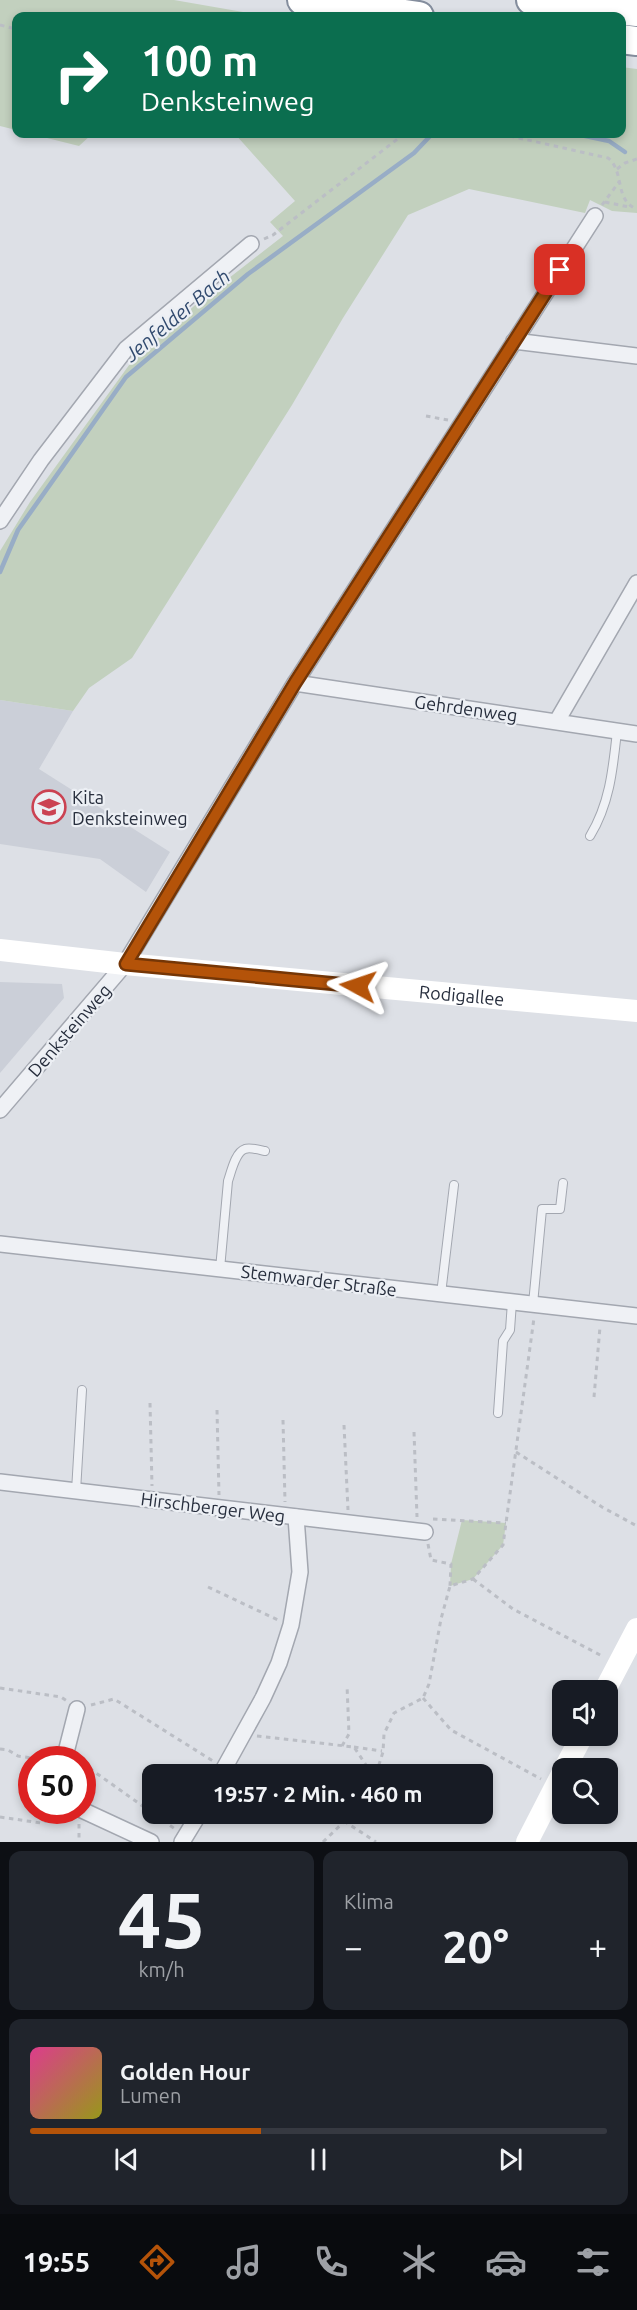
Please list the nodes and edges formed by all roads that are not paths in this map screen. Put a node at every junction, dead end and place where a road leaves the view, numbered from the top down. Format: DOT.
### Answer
graph roads {
  1 [pos="302,0"];
  2 [pos="531,0"];
  3 [pos="390,12"];
  4 [pos="637,12"];
  5 [pos="595,216"];
  6 [pos="251,244"];
  7 [pos="514,341"];
  8 [pos="637,356"];
  9 [pos="0,521"];
  10 [pos="637,583"];
  11 [pos="295,683"];
  12 [pos="557,721"];
  13 [pos="617,731"];
  14 [pos="637,734"];
  15 [pos="590,836"];
  16 [pos="0,950"];
  17 [pos="126,964"];
  18 [pos="637,1011"];
  19 [pos="0,1110"];
  20 [pos="266,1151"];
  21 [pos="563,1183"];
  22 [pos="454,1185"];
  23 [pos="0,1244"];
  24 [pos="220,1269"];
  25 [pos="441,1294"];
  26 [pos="512,1302"];
  27 [pos="534,1305"];
  28 [pos="637,1316"];
  29 [pos="82,1390"];
  30 [pos="498,1413"];
  31 [pos="0,1482"];
  32 [pos="76,1491"];
  33 [pos="291,1516"];
  34 [pos="420,1527"];
  35 [pos="637,1629"];
  36 [pos="610,1680"];
  37 [pos="77,1709"];
  38 [pos="68,1746"];
  39 [pos="228,1764"];
  40 [pos="552,1793"];
  41 [pos="96,1816"];
  42 [pos="193,1824"];
  43 [pos="184,1839"];
  44 [pos="151,1842"];
  45 [pos="527,1842"];
  1 -- 3 [label="highway"];
  2 -- 4 [label="highway"];
  5 -- 7 [label="street, Denksteinweg"];
  6 -- 9 [label="street"];
  7 -- 8 [label="street"];
  7 -- 11 [label="street, Denksteinweg"];
  10 -- 12 [label="street"];
  11 -- 12 [label="street, Gehrdenweg"];
  11 -- 17 [label="street, Denksteinweg"];
  12 -- 13 [label="street, Gehrdenweg"];
  13 -- 14 [label="street, Gehrdenweg"];
  13 -- 15 [label="lane"];
  16 -- 17 [label="main road, Rodigallee"];
  17 -- 18 [label="main road, Rodigallee"];
  17 -- 19 [label="street, Denksteinweg"];
  20 -- 24 [label="lane"];
  21 -- 27 [label="lane"];
  22 -- 25 [label="lane"];
  23 -- 24 [label="street, Stemwarder Straße"];
  24 -- 25 [label="street, Stemwarder Straße"];
  25 -- 26 [label="street, Stemwarder Straße"];
  26 -- 27 [label="street, Stemwarder Straße"];
  26 -- 30 [label="lane"];
  27 -- 28 [label="street, Stemwarder Straße"];
  29 -- 32 [label="lane"];
  31 -- 32 [label="street, Hirschberger Weg"];
  32 -- 33 [label="street, Hirschberger Weg"];
  33 -- 34 [label="street, Hirschberger Weg"];
  33 -- 39 [label="street"];
  35 -- 36 [label="main road"];
  37 -- 38 [label="street"];
  40 -- 45 [label="main road"];
  41 -- 44 [label="street"];
  42 -- 43 [label="street"];
}
